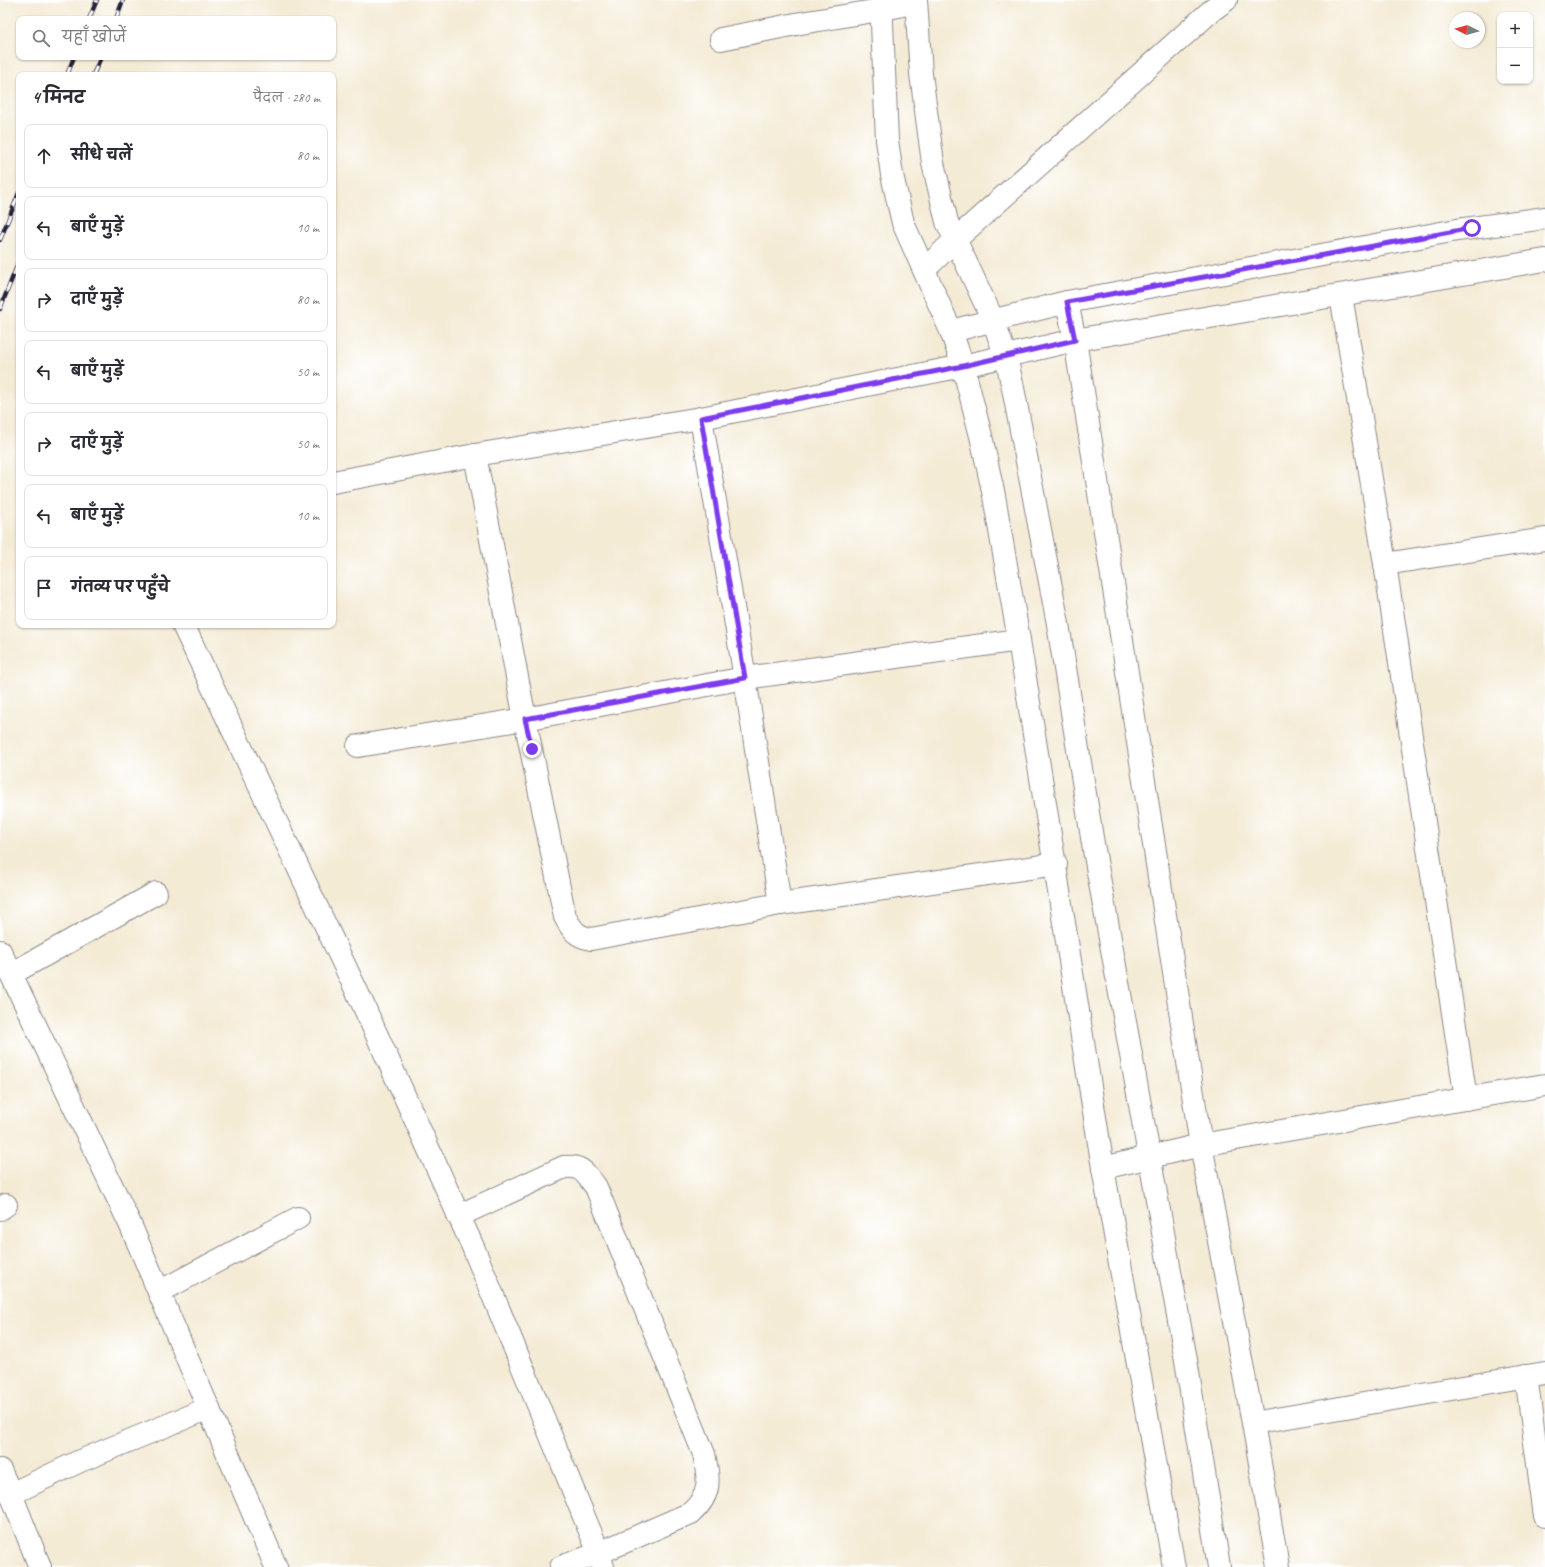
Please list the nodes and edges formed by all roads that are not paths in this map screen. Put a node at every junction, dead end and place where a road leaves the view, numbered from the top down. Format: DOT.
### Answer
graph roads {
  1 [pos="1226,0"];
  2 [pos="916,1"];
  3 [pos="880,5"];
  4 [pos="721,39"];
  5 [pos="1545,218"];
  6 [pos="956,240"];
  7 [pos="1545,260"];
  8 [pos="924,270"];
  9 [pos="1341,295"];
  10 [pos="1067,302"];
  11 [pos="993,320"];
  12 [pos="951,331"];
  13 [pos="1075,340"];
  14 [pos="1006,357"];
  15 [pos="963,366"];
  16 [pos="701,418"];
  17 [pos="475,455"];
  18 [pos="336,481"];
  19 [pos="1545,539"];
  20 [pos="1385,564"];
  21 [pos="184,628"];
  22 [pos="1019,640"];
  23 [pos="745,678"];
  24 [pos="525,719"];
  25 [pos="358,746"];
  26 [pos="1056,864"];
  27 [pos="156,893"];
  28 [pos="780,904"];
  29 [pos="0,952"];
  30 [pos="11,974"];
  31 [pos="1545,1085"];
  32 [pos="1466,1099"];
  33 [pos="1201,1145"];
  34 [pos="1150,1156"];
  35 [pos="1103,1168"];
  36 [pos="458,1216"];
  37 [pos="298,1218"];
  38 [pos="160,1292"];
  39 [pos="1535,1374"];
  40 [pos="209,1408"];
  41 [pos="1253,1423"];
  42 [pos="0,1470"];
  43 [pos="12,1494"];
  44 [pos="1545,1516"];
  45 [pos="601,1560"];
  46 [pos="40,1567"];
  47 [pos="276,1567"];
  48 [pos="561,1567"];
  49 [pos="1174,1567"];
  50 [pos="1219,1567"];
  51 [pos="1278,1567"];
  1 -- 6 [label="street"];
  2 -- 3 [label="street"];
  2 -- 6 [label="street"];
  3 -- 4 [label="street"];
  3 -- 8 [label="street"];
  5 -- 10 [label="street"];
  6 -- 8 [label="street"];
  6 -- 11 [label="street"];
  7 -- 9 [label="street"];
  8 -- 12 [label="street"];
  9 -- 13 [label="street"];
  9 -- 20 [label="street"];
  10 -- 11 [label="street"];
  10 -- 13 [label="street"];
  11 -- 12 [label="street"];
  11 -- 14 [label="street"];
  12 -- 15 [label="street"];
  13 -- 14 [label="street"];
  13 -- 33 [label="street"];
  14 -- 15 [label="street"];
  14 -- 34 [label="street"];
  15 -- 16 [label="street"];
  15 -- 22 [label="street"];
  16 -- 17 [label="street"];
  16 -- 23 [label="street"];
  17 -- 18 [label="street"];
  17 -- 24 [label="street"];
  19 -- 20 [label="street"];
  20 -- 32 [label="street"];
  21 -- 36 [label="street"];
  22 -- 23 [label="street"];
  22 -- 26 [label="street"];
  23 -- 24 [label="street"];
  23 -- 28 [label="street"];
  24 -- 25 [label="street"];
  24 -- 28 [label="street"];
  26 -- 28 [label="street"];
  26 -- 35 [label="street"];
  27 -- 30 [label="street"];
  29 -- 30 [label="street"];
  30 -- 38 [label="street"];
  31 -- 32 [label="street"];
  32 -- 33 [label="street"];
  33 -- 34 [label="street"];
  33 -- 41 [label="street"];
  34 -- 35 [label="street"];
  34 -- 50 [label="street"];
  35 -- 49 [label="street"];
  36 -- 45 [label="street"];
  36 -- 45 [label="street"];
  37 -- 38 [label="street"];
  38 -- 40 [label="street"];
  39 -- 41 [label="street"];
  39 -- 44 [label="street"];
  40 -- 43 [label="street"];
  40 -- 47 [label="street"];
  41 -- 51 [label="street"];
  42 -- 43 [label="street"];
  43 -- 46 [label="street"];
  45 -- 48 [label="street"];
}
